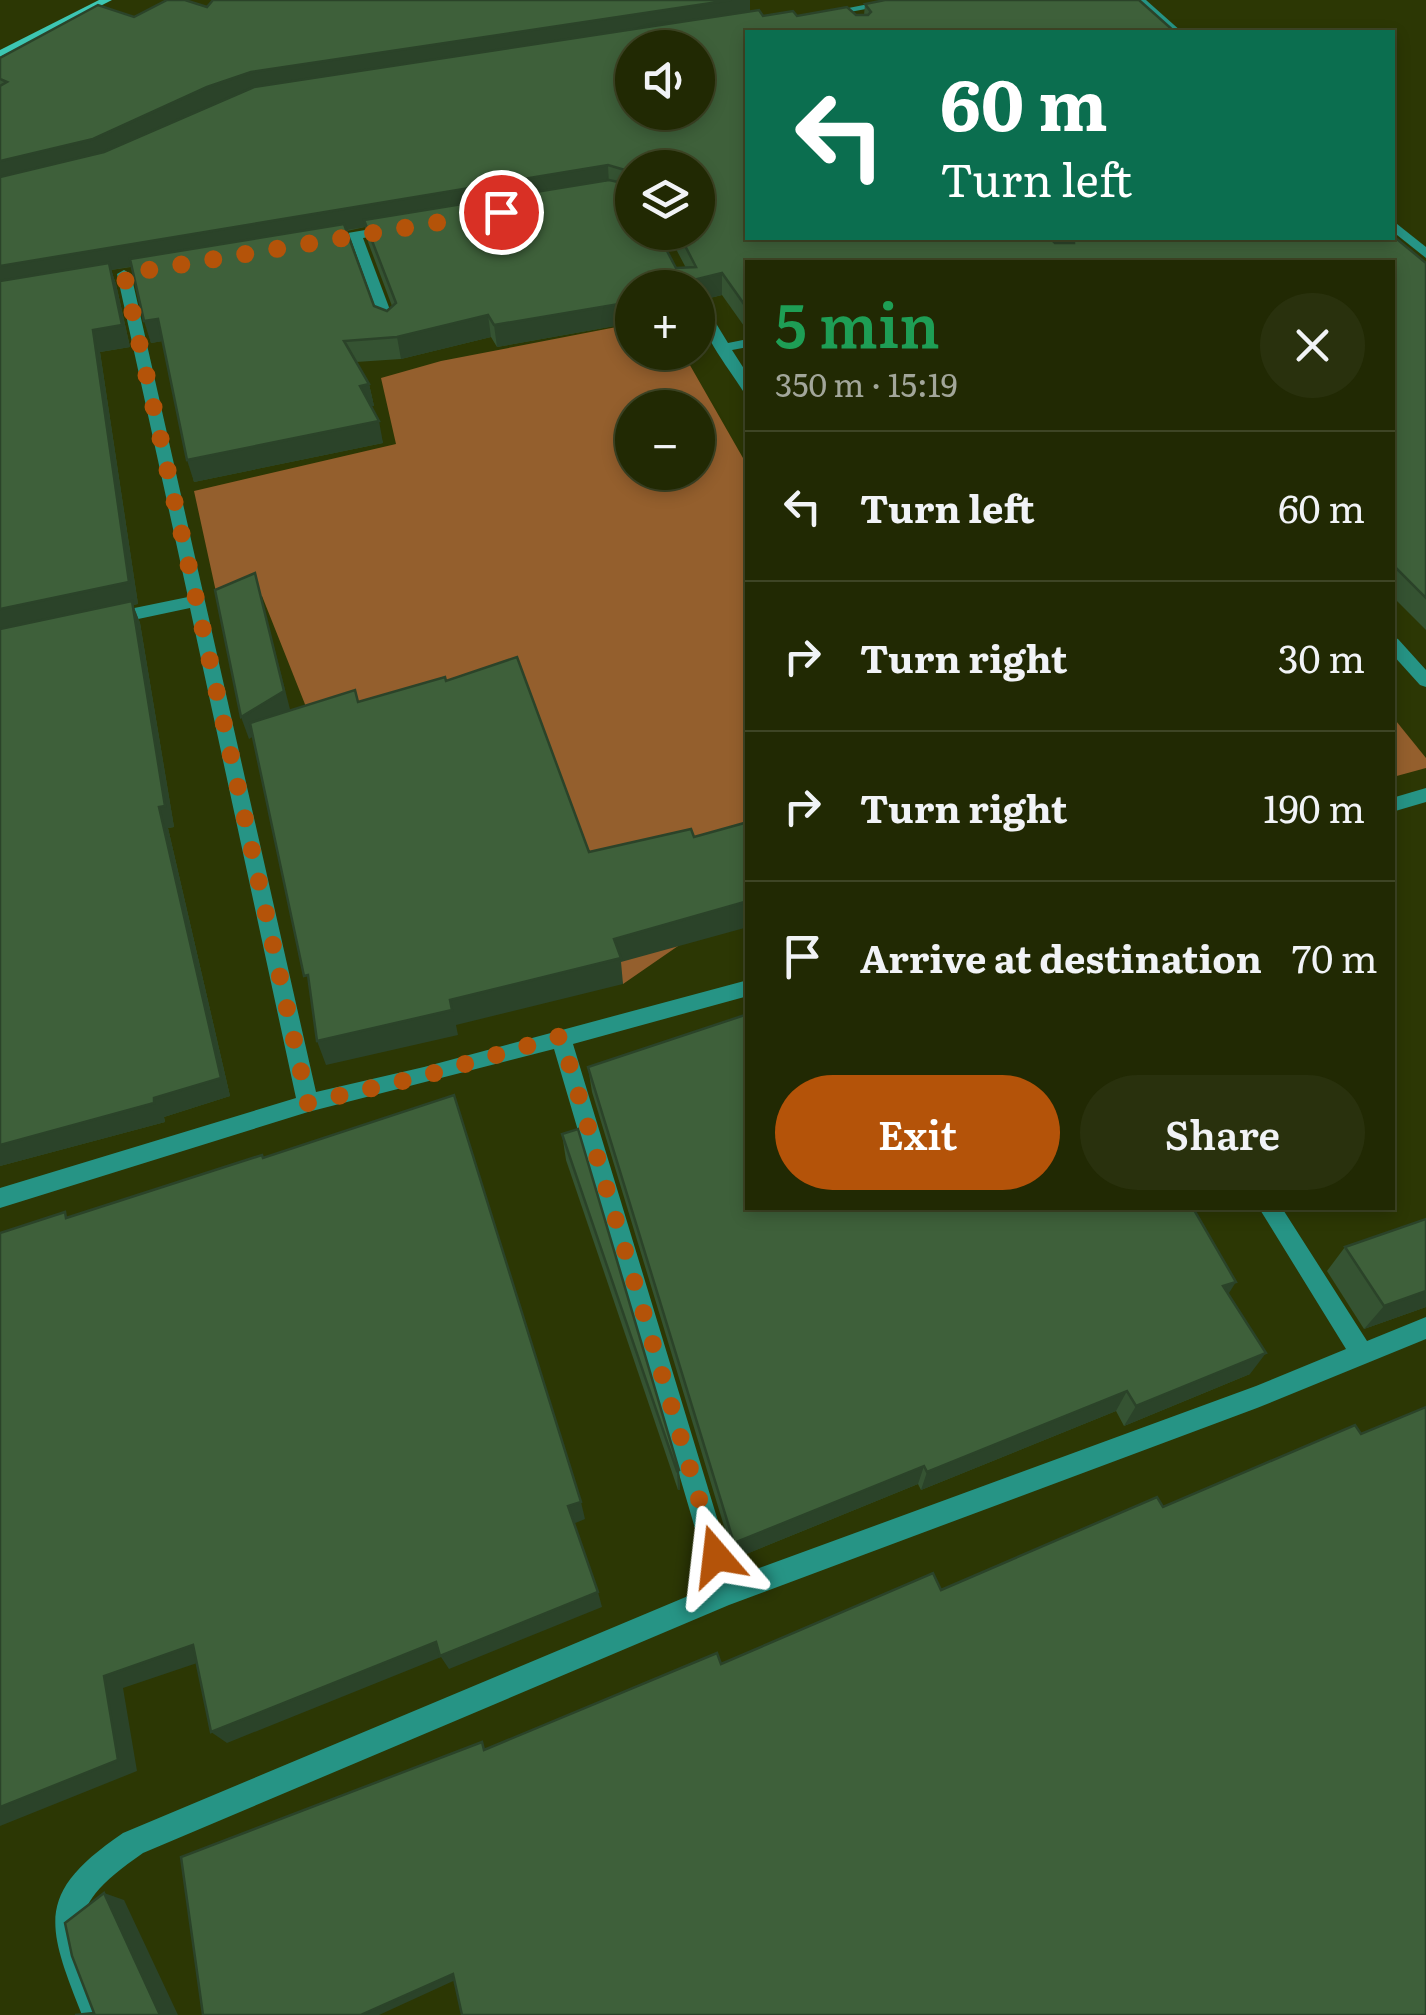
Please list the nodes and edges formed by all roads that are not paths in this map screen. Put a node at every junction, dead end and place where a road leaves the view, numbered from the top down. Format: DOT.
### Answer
graph roads {
  1 [pos="106,0"];
  2 [pos="908,0"];
  3 [pos="1139,0"];
  4 [pos="842,11"];
  5 [pos="804,16"];
  6 [pos="851,22"];
  7 [pos="1174,30"];
  8 [pos="0,54"];
  9 [pos="414,226"];
  10 [pos="1395,227"];
  11 [pos="355,235"];
  12 [pos="317,242"];
  13 [pos="1426,254"];
  14 [pos="143,271"];
  15 [pos="389,326"];
  16 [pos="715,336"];
  17 [pos="745,344"];
  18 [pos="722,348"];
  19 [pos="745,383"];
  20 [pos="196,601"];
  21 [pos="89,624"];
  22 [pos="1395,645"];
  23 [pos="1426,681"];
  24 [pos="1426,796"];
  25 [pos="1395,804"];
  26 [pos="745,989"];
  27 [pos="561,1036"];
  28 [pos="308,1103"];
  29 [pos="0,1198"];
  30 [pos="1271,1210"];
  31 [pos="1426,1328"];
  32 [pos="1362,1354"];
  33 [pos="727,1593"];
  34 [pos="97,2015"];
  1 -- 8 [label="main road"];
  2 -- 4 [label="street"];
  3 -- 7 [label="street"];
  4 -- 5 [label="street"];
  4 -- 6 [label="street"];
  9 -- 11 [label="street"];
  10 -- 13 [label="street"];
  11 -- 12 [label="street"];
  11 -- 15 [label="street"];
  14 -- 20 [label="street"];
  16 -- 18 [label="street"];
  17 -- 18 [label="street"];
  18 -- 19 [label="street"];
  20 -- 21 [label="street"];
  20 -- 28 [label="street"];
  22 -- 23 [label="street"];
  24 -- 25 [label="street"];
  26 -- 27 [label="street"];
  27 -- 28 [label="street"];
  27 -- 33 [label="street"];
  28 -- 29 [label="street"];
  30 -- 32 [label="street"];
  31 -- 32 [label="street"];
  32 -- 33 [label="street"];
  33 -- 34 [label="street"];
}
